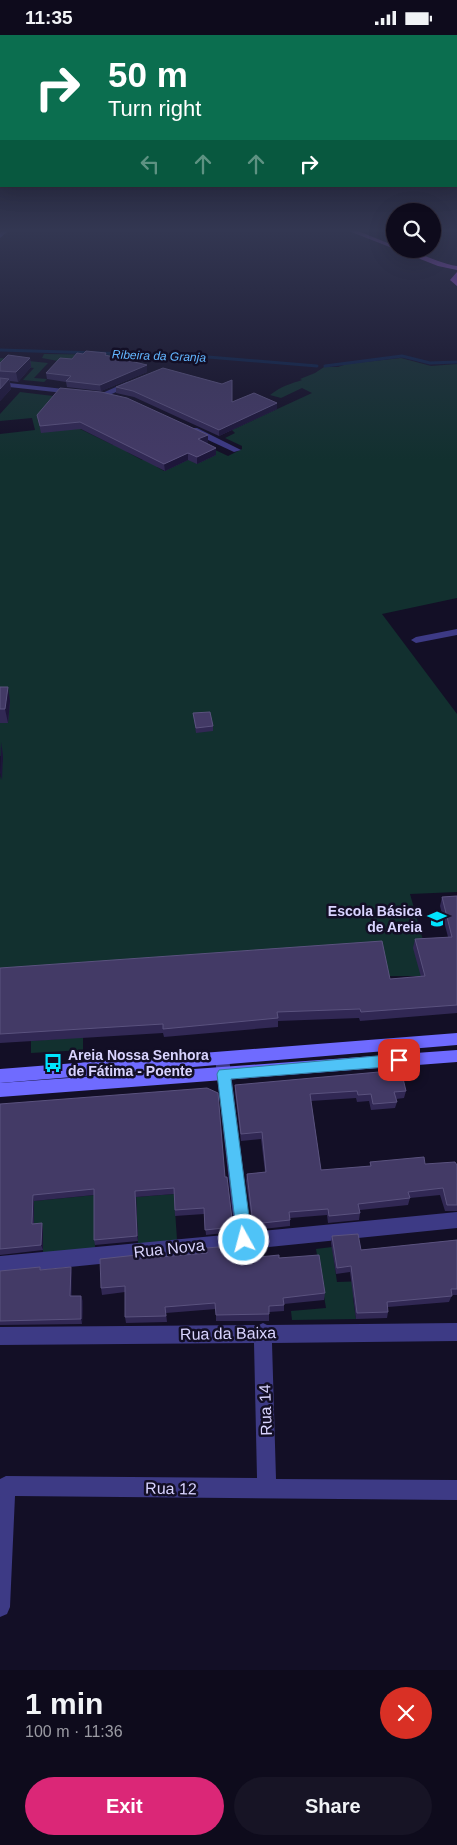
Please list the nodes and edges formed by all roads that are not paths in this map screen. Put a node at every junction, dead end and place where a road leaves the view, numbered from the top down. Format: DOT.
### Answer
graph roads {
  1 [pos="142,379"];
  2 [pos="0,384"];
  3 [pos="84,393"];
  4 [pos="93,394"];
  5 [pos="102,395"];
  6 [pos="116,398"];
  7 [pos="185,426"];
  8 [pos="237,449"];
  9 [pos="457,632"];
  10 [pos="416,640"];
  11 [pos="457,1039"];
  12 [pos="457,1056"];
  13 [pos="223,1066"];
  14 [pos="0,1076"];
  15 [pos="0,1090"];
  16 [pos="457,1221"];
  17 [pos="244,1240"];
  18 [pos="0,1265"];
  19 [pos="457,1332"];
  20 [pos="263,1333"];
  21 [pos="0,1336"];
  22 [pos="267,1488"];
  23 [pos="457,1490"];
  24 [pos="0,1607"];
  1 -- 5 [label="street"];
  2 -- 3 [label="street"];
  4 -- 5 [label="street"];
  5 -- 6 [label="street"];
  7 -- 8 [label="street"];
  9 -- 10 [label="street"];
  11 -- 13 [label="street"];
  12 -- 13 [label="street"];
  13 -- 14 [label="street"];
  13 -- 15 [label="street"];
  13 -- 17 [label="street"];
  16 -- 17 [label="street, Rua Nova"];
  17 -- 18 [label="street, Rua Nova"];
  19 -- 20 [label="street, Rua da Baixa"];
  20 -- 21 [label="street, Rua da Baixa"];
  20 -- 22 [label="street, Rua 14"];
  22 -- 23 [label="street, Rua 12"];
  22 -- 24 [label="street, Rua 12"];
}
